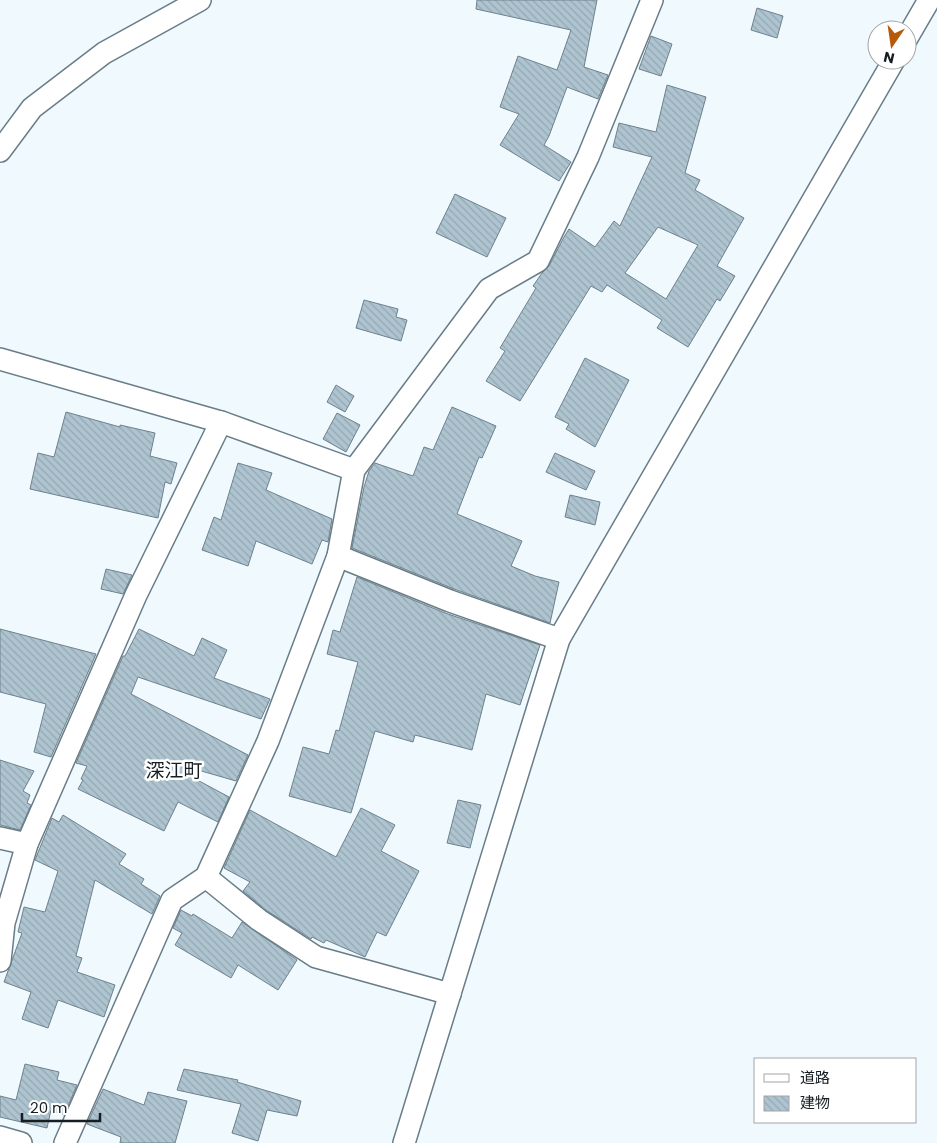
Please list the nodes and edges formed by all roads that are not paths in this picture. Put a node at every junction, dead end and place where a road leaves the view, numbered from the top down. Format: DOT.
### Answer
graph roads {
  1 [pos="200,0"];
  2 [pos="652,0"];
  3 [pos="929,0"];
  4 [pos="917,21"];
  5 [pos="888,70"];
  6 [pos="0,151"];
  7 [pos="0,358"];
  8 [pos="221,422"];
  9 [pos="354,470"];
  10 [pos="338,556"];
  11 [pos="559,639"];
  12 [pos="0,838"];
  13 [pos="27,844"];
  14 [pos="206,877"];
  15 [pos="0,961"];
  16 [pos="450,994"];
  17 [pos="0,1137"];
  18 [pos="21,1143"];
  19 [pos="65,1143"];
  20 [pos="404,1143"];
  1 -- 6 [label="street"];
  2 -- 9 [label="street"];
  3 -- 4 [label="street"];
  5 -- 11 [label="street"];
  7 -- 8 [label="street"];
  8 -- 9 [label="street"];
  8 -- 13 [label="street"];
  9 -- 10 [label="street"];
  10 -- 11 [label="street"];
  10 -- 14 [label="street"];
  11 -- 16 [label="street"];
  12 -- 13 [label="street"];
  13 -- 15 [label="street"];
  14 -- 16 [label="street"];
  14 -- 19 [label="street"];
  16 -- 20 [label="street"];
  17 -- 18 [label="street"];
}
